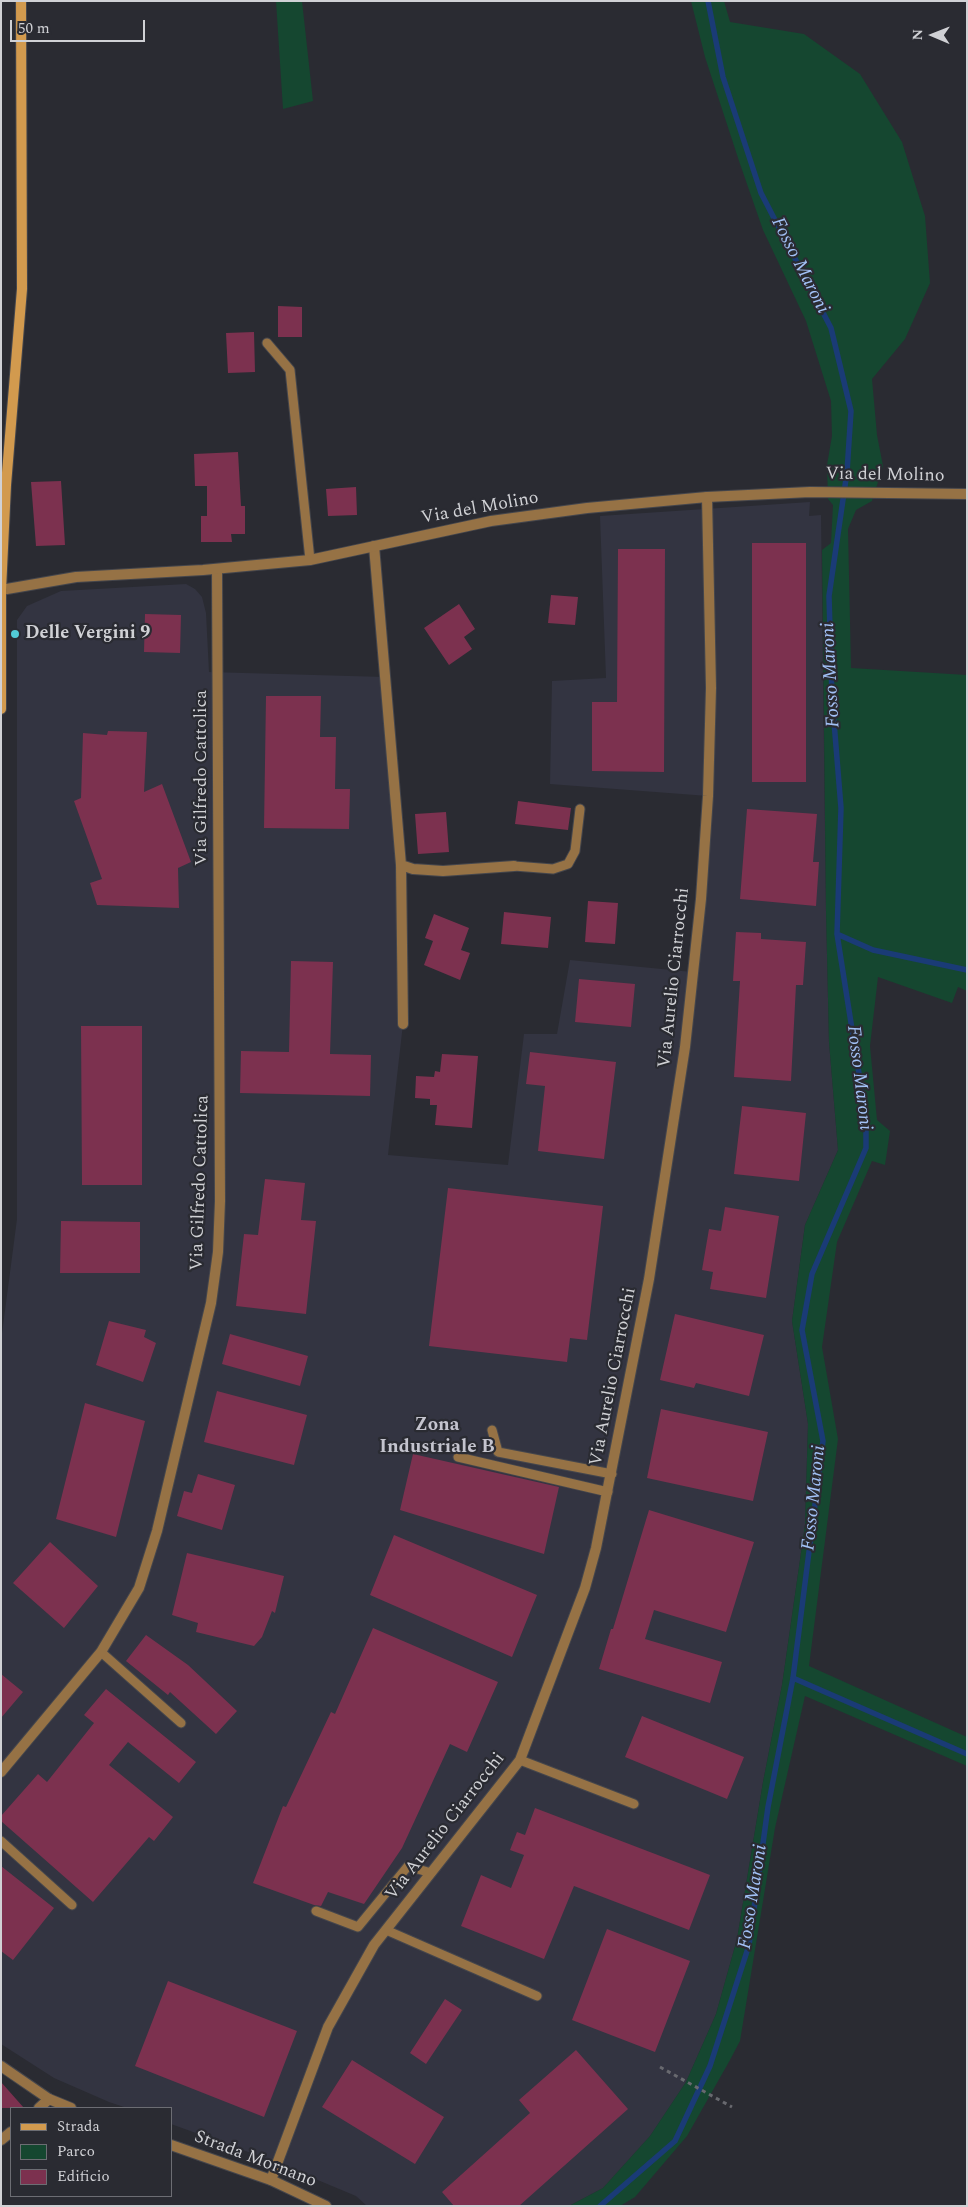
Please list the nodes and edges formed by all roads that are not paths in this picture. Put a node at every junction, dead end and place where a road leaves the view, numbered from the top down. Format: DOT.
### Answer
graph roads {
  1 [pos="21,1"];
  2 [pos="267,343"];
  3 [pos="967,494"];
  4 [pos="707,497"];
  5 [pos="374,546"];
  6 [pos="310,560"];
  7 [pos="217,569"];
  8 [pos="1,590"];
  9 [pos="1,709"];
  10 [pos="580,809"];
  11 [pos="401,865"];
  12 [pos="514,866"];
  13 [pos="403,1024"];
  14 [pos="492,1430"];
  15 [pos="458,1457"];
  16 [pos="612,1474"];
  17 [pos="608,1492"];
  18 [pos="101,1652"];
  19 [pos="181,1723"];
  20 [pos="520,1760"];
  21 [pos="1,1772"];
  22 [pos="634,1804"];
  23 [pos="1,1841"];
  24 [pos="431,1873"];
  25 [pos="72,1904"];
  26 [pos="316,1910"];
  27 [pos="386,1930"];
  28 [pos="537,1996"];
  29 [pos="1,2066"];
  30 [pos="49,2099"];
  31 [pos="40,2107"];
  32 [pos="69,2107"];
  33 [pos="172,2145"];
  34 [pos="271,2180"];
  35 [pos="326,2206"];
  1 -- 8 [label="main road"];
  2 -- 6 [label="lane"];
  3 -- 4 [label="street, Via del Molino"];
  4 -- 5 [label="street, Via del Molino"];
  4 -- 16 [label="street, Via Aurelio Ciarrocchi"];
  5 -- 6 [label="street, Via del Molino"];
  5 -- 11 [label="street"];
  6 -- 7 [label="street, Via del Molino"];
  7 -- 8 [label="street, Via del Molino"];
  7 -- 18 [label="street, Via Gilfredo Cattolica"];
  8 -- 9 [label="main road"];
  10 -- 12 [label="lane"];
  11 -- 12 [label="street"];
  11 -- 13 [label="street"];
  14 -- 16 [label="lane"];
  15 -- 17 [label="lane"];
  16 -- 17 [label="street, Via Aurelio Ciarrocchi"];
  17 -- 20 [label="street, Via Aurelio Ciarrocchi"];
  18 -- 19 [label="lane"];
  18 -- 21 [label="street, Via Gilfredo Cattolica"];
  20 -- 22 [label="lane"];
  20 -- 24 [label="street, Via Aurelio Ciarrocchi"];
  23 -- 25 [label="lane"];
  24 -- 26 [label="lane"];
  24 -- 27 [label="street, Via Aurelio Ciarrocchi"];
  27 -- 28 [label="lane"];
  27 -- 34 [label="street, Via Aurelio Ciarrocchi"];
  29 -- 30 [label="street"];
  30 -- 31 [label="street"];
  30 -- 32 [label="street"];
  33 -- 34 [label="street, Strada Mornano"];
  34 -- 35 [label="street, Strada Mornano"];
}
